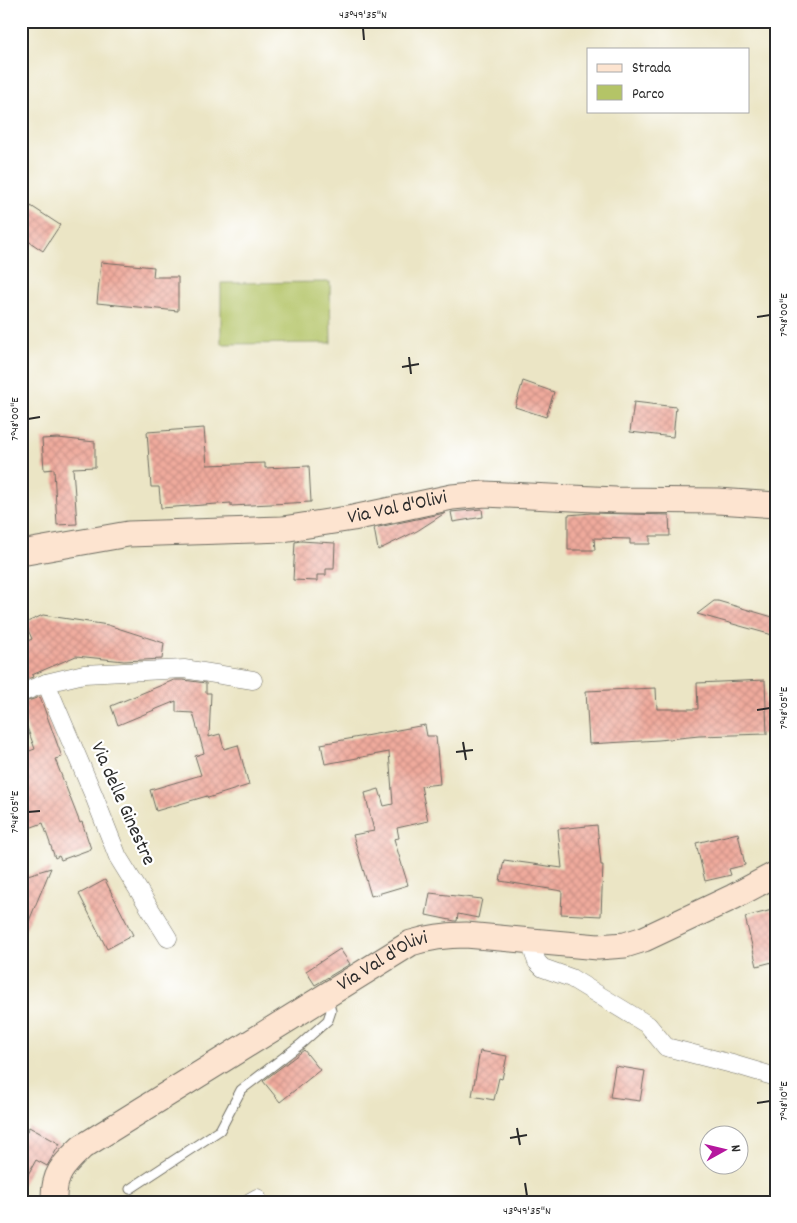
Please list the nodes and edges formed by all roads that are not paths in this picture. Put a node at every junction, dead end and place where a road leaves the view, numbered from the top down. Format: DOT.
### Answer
graph roads {
  1 [pos="776,505"];
  2 [pos="21,553"];
  3 [pos="253,680"];
  4 [pos="46,683"];
  5 [pos="21,693"];
  6 [pos="776,874"];
  7 [pos="168,938"];
  8 [pos="532,942"];
  9 [pos="327,996"];
  10 [pos="776,1077"];
  11 [pos="130,1189"];
  12 [pos="54,1202"];
  1 -- 2 [label="street, Via Val d'Olivi"];
  3 -- 4 [label="street"];
  4 -- 5 [label="street"];
  4 -- 7 [label="street, Via delle Ginestre"];
  6 -- 8 [label="street, Via Val d'Olivi"];
  8 -- 9 [label="street, Via Val d'Olivi"];
  8 -- 10 [label="street"];
  9 -- 11 [label="lane"];
  9 -- 12 [label="street, Via Val d'Olivi"];
}
